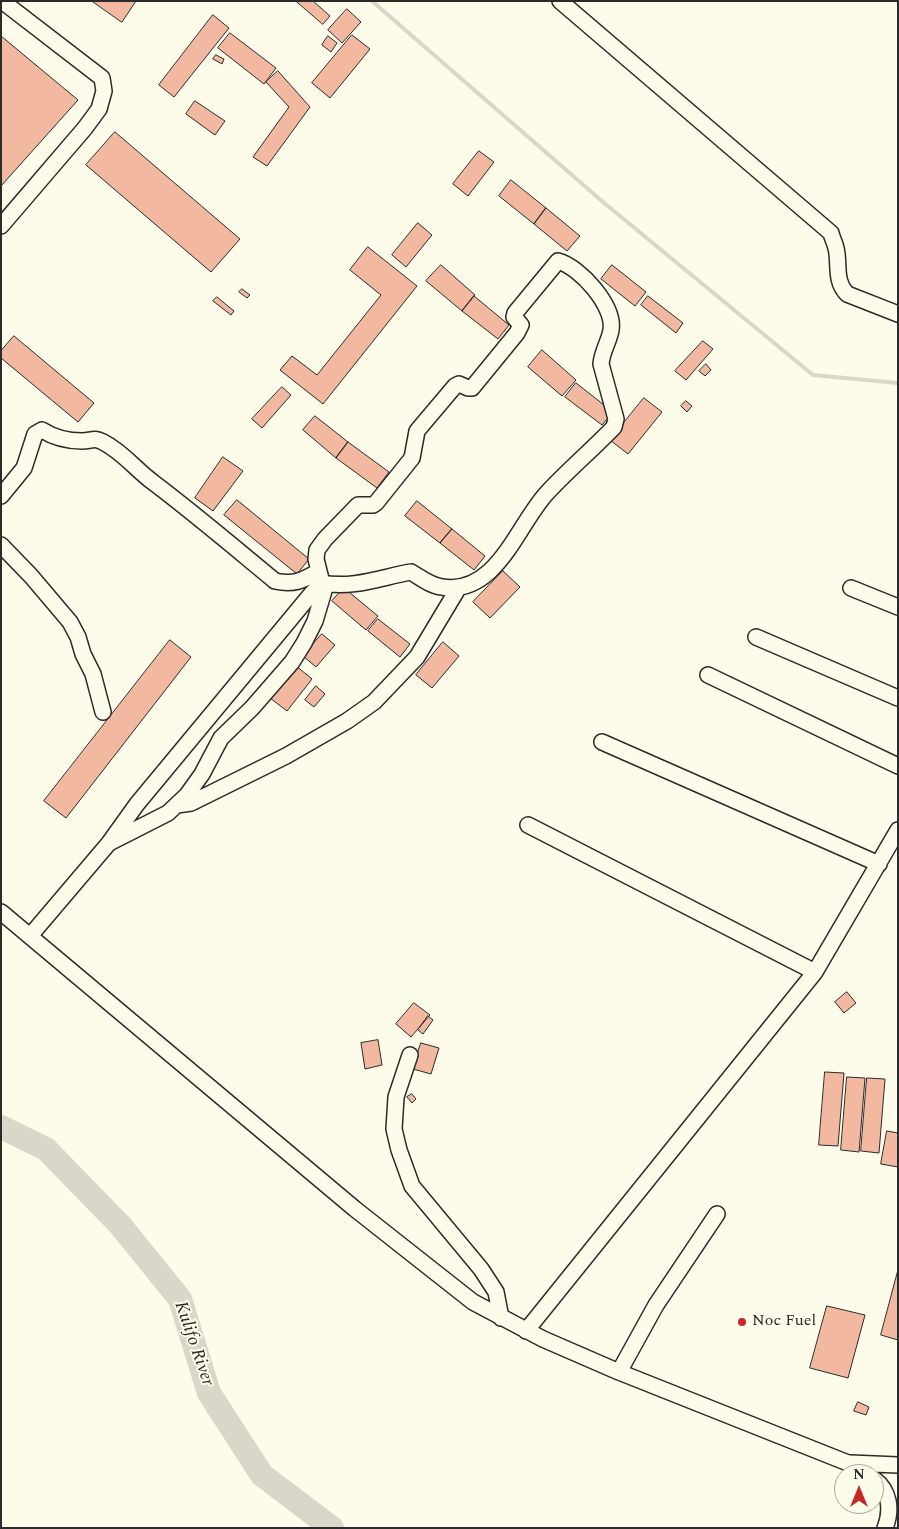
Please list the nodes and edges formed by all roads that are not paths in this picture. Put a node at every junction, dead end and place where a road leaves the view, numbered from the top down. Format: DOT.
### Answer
graph roads {
  1 [pos="2,1"];
  2 [pos="560,1"];
  3 [pos="1,226"];
  4 [pos="898,314"];
  5 [pos="1,496"];
  6 [pos="1,545"];
  7 [pos="320,577"];
  8 [pos="459,587"];
  9 [pos="851,588"];
  10 [pos="898,607"];
  11 [pos="756,637"];
  12 [pos="708,675"];
  13 [pos="898,698"];
  14 [pos="103,712"];
  15 [pos="602,742"];
  16 [pos="898,766"];
  17 [pos="177,805"];
  18 [pos="528,825"];
  19 [pos="898,830"];
  20 [pos="109,843"];
  21 [pos="879,864"];
  22 [pos="1,912"];
  23 [pos="30,936"];
  24 [pos="815,972"];
  25 [pos="410,1054"];
  26 [pos="717,1214"];
  27 [pos="501,1318"];
  28 [pos="526,1330"];
  29 [pos="619,1372"];
  30 [pos="848,1463"];
  31 [pos="898,1465"];
  32 [pos="884,1490"];
  33 [pos="885,1528"];
  1 -- 3 [label="street"];
  2 -- 4 [label="street"];
  5 -- 7 [label="street"];
  6 -- 14 [label="street"];
  7 -- 8 [label="street"];
  7 -- 8 [label="street"];
  7 -- 17 [label="street"];
  7 -- 20 [label="street"];
  8 -- 17 [label="street"];
  9 -- 10 [label="street"];
  11 -- 13 [label="street"];
  12 -- 16 [label="street"];
  15 -- 21 [label="street"];
  17 -- 20 [label="street"];
  18 -- 24 [label="street"];
  19 -- 21 [label="street"];
  20 -- 23 [label="street"];
  21 -- 24 [label="street"];
  22 -- 23 [label="street"];
  23 -- 27 [label="street"];
  24 -- 28 [label="street"];
  25 -- 27 [label="street"];
  26 -- 29 [label="street"];
  27 -- 28 [label="street"];
  28 -- 29 [label="street"];
  29 -- 30 [label="street"];
  30 -- 31 [label="street"];
  32 -- 33 [label="street"];
}
